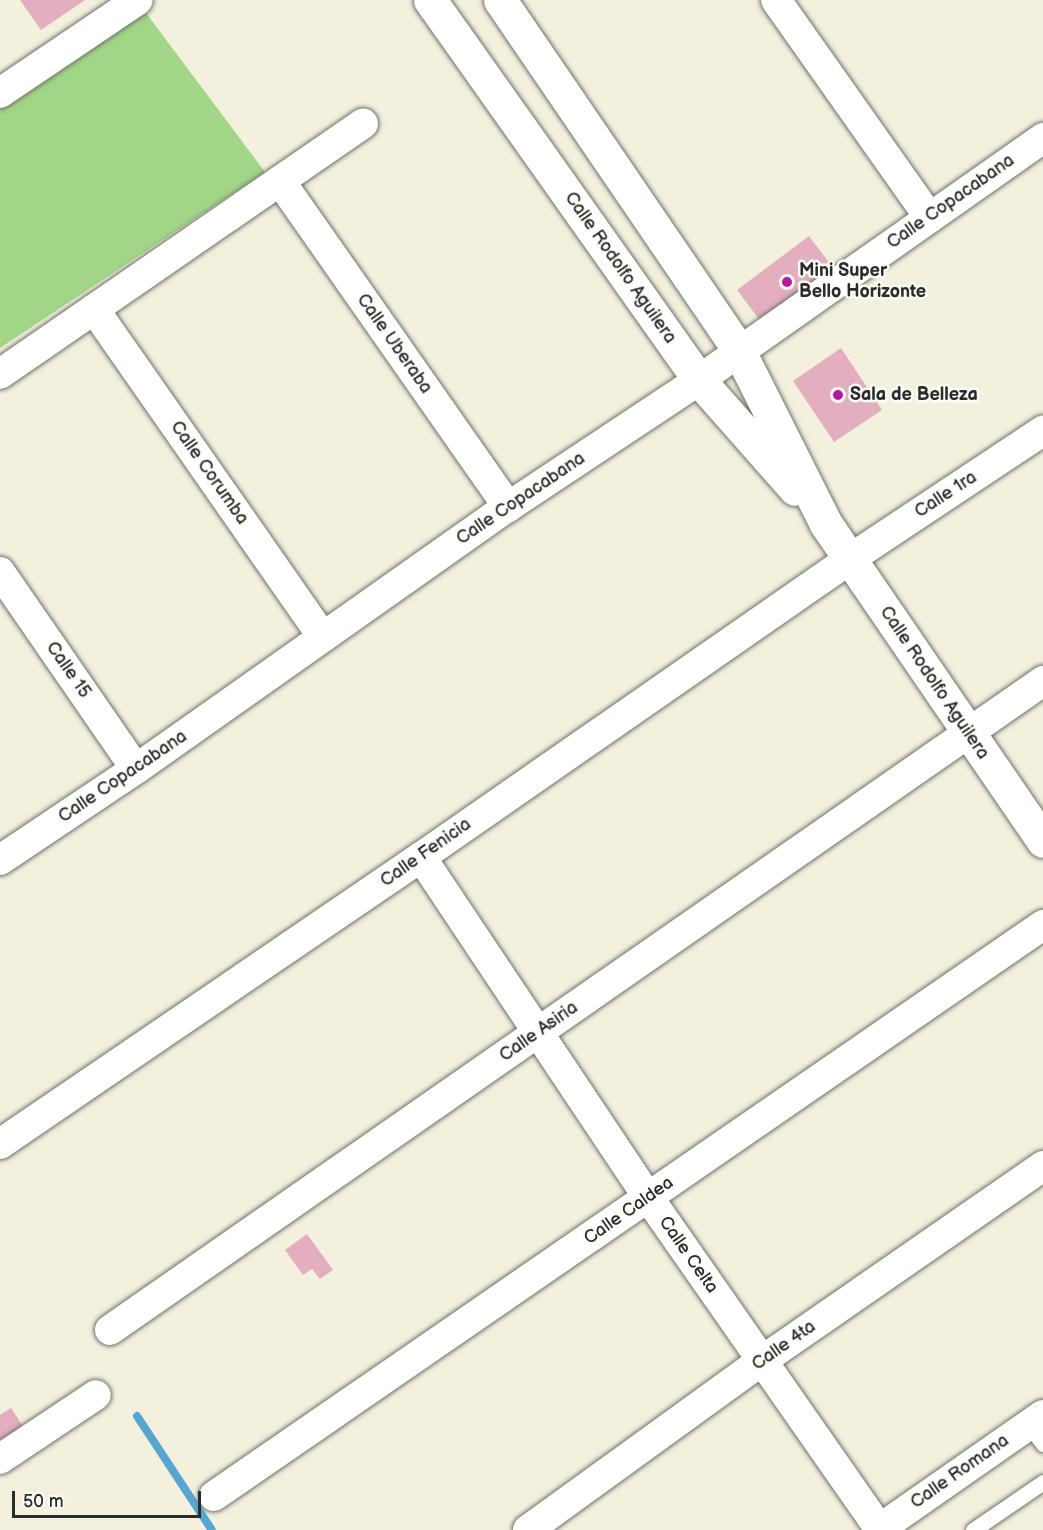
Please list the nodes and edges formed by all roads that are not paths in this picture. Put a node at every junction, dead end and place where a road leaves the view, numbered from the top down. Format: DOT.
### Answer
graph roads {
  1 [pos="138,0"];
  2 [pos="430,0"];
  3 [pos="500,0"];
  4 [pos="776,0"];
  5 [pos="0,93"];
  6 [pos="363,124"];
  7 [pos="1043,138"];
  8 [pos="280,181"];
  9 [pos="929,218"];
  10 [pos="94,309"];
  11 [pos="739,351"];
  12 [pos="0,374"];
  13 [pos="699,380"];
  14 [pos="1043,431"];
  15 [pos="508,507"];
  16 [pos="826,524"];
  17 [pos="850,559"];
  18 [pos="0,572"];
  19 [pos="323,637"];
  20 [pos="1043,681"];
  21 [pos="968,732"];
  22 [pos="136,769"];
  23 [pos="1043,841"];
  24 [pos="422,857"];
  25 [pos="0,860"];
  26 [pos="1043,925"];
  27 [pos="538,1032"];
  28 [pos="0,1144"];
  29 [pos="1043,1166"];
  30 [pos="648,1197"];
  31 [pos="110,1330"];
  32 [pos="763,1360"];
  33 [pos="96,1395"];
  34 [pos="1038,1428"];
  35 [pos="0,1459"];
  36 [pos="1043,1482"];
  37 [pos="214,1496"];
  38 [pos="528,1530"];
  39 [pos="879,1530"];
  40 [pos="973,1530"];
  1 -- 5 [label="street"];
  2 -- 13 [label="street, Calle Rodolfo Aguilera"];
  3 -- 11 [label="street, Calle Rodolfo Aguilera"];
  4 -- 9 [label="street"];
  6 -- 8 [label="street"];
  7 -- 9 [label="street, Calle Copacabana"];
  8 -- 10 [label="street"];
  8 -- 15 [label="street, Calle Uberaba"];
  9 -- 11 [label="street, Calle Copacabana"];
  10 -- 12 [label="street"];
  10 -- 19 [label="street, Calle Corumba"];
  11 -- 13 [label="street, Calle Copacabana"];
  11 -- 16 [label="street, Calle Rodolfo Aguilera"];
  13 -- 15 [label="street, Calle Copacabana"];
  13 -- 16 [label="street, Calle Rodolfo Aguilera"];
  14 -- 17 [label="street, Calle 1ra"];
  15 -- 19 [label="street, Calle Copacabana"];
  16 -- 17 [label="street, Calle Rodolfo Aguilera"];
  17 -- 21 [label="street, Calle Rodolfo Aguilera"];
  17 -- 24 [label="street, Calle Fenicia"];
  18 -- 22 [label="street, Calle 15"];
  19 -- 22 [label="street, Calle Copacabana"];
  20 -- 21 [label="street, Calle Asiria"];
  21 -- 23 [label="street, Calle Rodolfo Aguilera"];
  21 -- 27 [label="street, Calle Asiria"];
  22 -- 25 [label="street, Calle Copacabana"];
  24 -- 27 [label="street, Calle Celta"];
  24 -- 28 [label="street, Calle Fenicia"];
  26 -- 30 [label="street, Calle Caldea"];
  27 -- 30 [label="street, Calle Celta"];
  27 -- 31 [label="street, Calle Asiria"];
  29 -- 32 [label="street, Calle 4ta"];
  30 -- 32 [label="street, Calle Celta"];
  30 -- 37 [label="street, Calle Caldea"];
  32 -- 38 [label="street, Calle 4ta"];
  32 -- 39 [label="street, Calle Celta"];
  33 -- 35 [label="street"];
  34 -- 39 [label="street, Calle Romana"];
  36 -- 40 [label="lane"];
}
